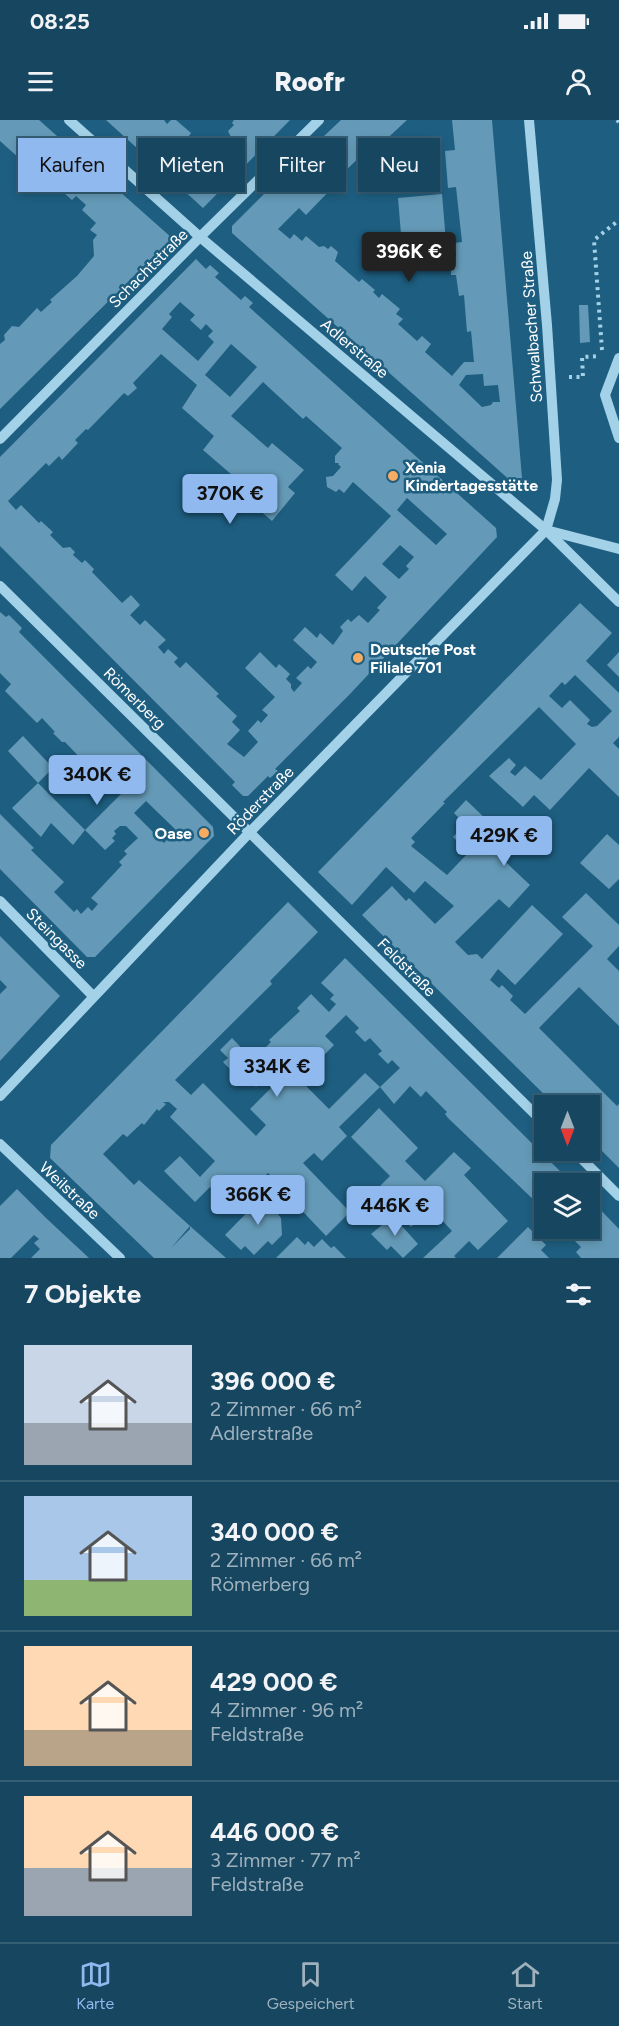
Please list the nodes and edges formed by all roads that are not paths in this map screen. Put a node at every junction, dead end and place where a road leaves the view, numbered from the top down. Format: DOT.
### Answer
graph roads {
  1 [pos="69,120"];
  2 [pos="319,120"];
  3 [pos="529,120"];
  4 [pos="200,237"];
  5 [pos="619,358"];
  6 [pos="619,438"];
  7 [pos="0,439"];
  8 [pos="546,530"];
  9 [pos="619,549"];
  10 [pos="0,586"];
  11 [pos="619,602"];
  12 [pos="249,833"];
  13 [pos="0,902"];
  14 [pos="93,996"];
  15 [pos="0,1096"];
  16 [pos="534,1113"];
  17 [pos="0,1144"];
  18 [pos="584,1161"];
  19 [pos="619,1196"];
  20 [pos="120,1258"];
  1 -- 4 [label="street, Adlerstraße"];
  2 -- 4 [label="street, Schachtstraße"];
  3 -- 8 [label="street, Schwalbacher Straße"];
  4 -- 7 [label="street, Schachtstraße"];
  4 -- 8 [label="street, Adlerstraße"];
  5 -- 6 [label="street"];
  8 -- 9 [label="street"];
  8 -- 11 [label="street, Adlerstraße"];
  8 -- 12 [label="street, Röderstraße"];
  10 -- 12 [label="street, Römerberg"];
  12 -- 14 [label="street, Röderstraße"];
  12 -- 16 [label="street, Feldstraße"];
  13 -- 14 [label="street, Steingasse"];
  14 -- 15 [label="street, Röderstraße"];
  17 -- 20 [label="street, Weilstraße"];
  18 -- 19 [label="street"];
}
